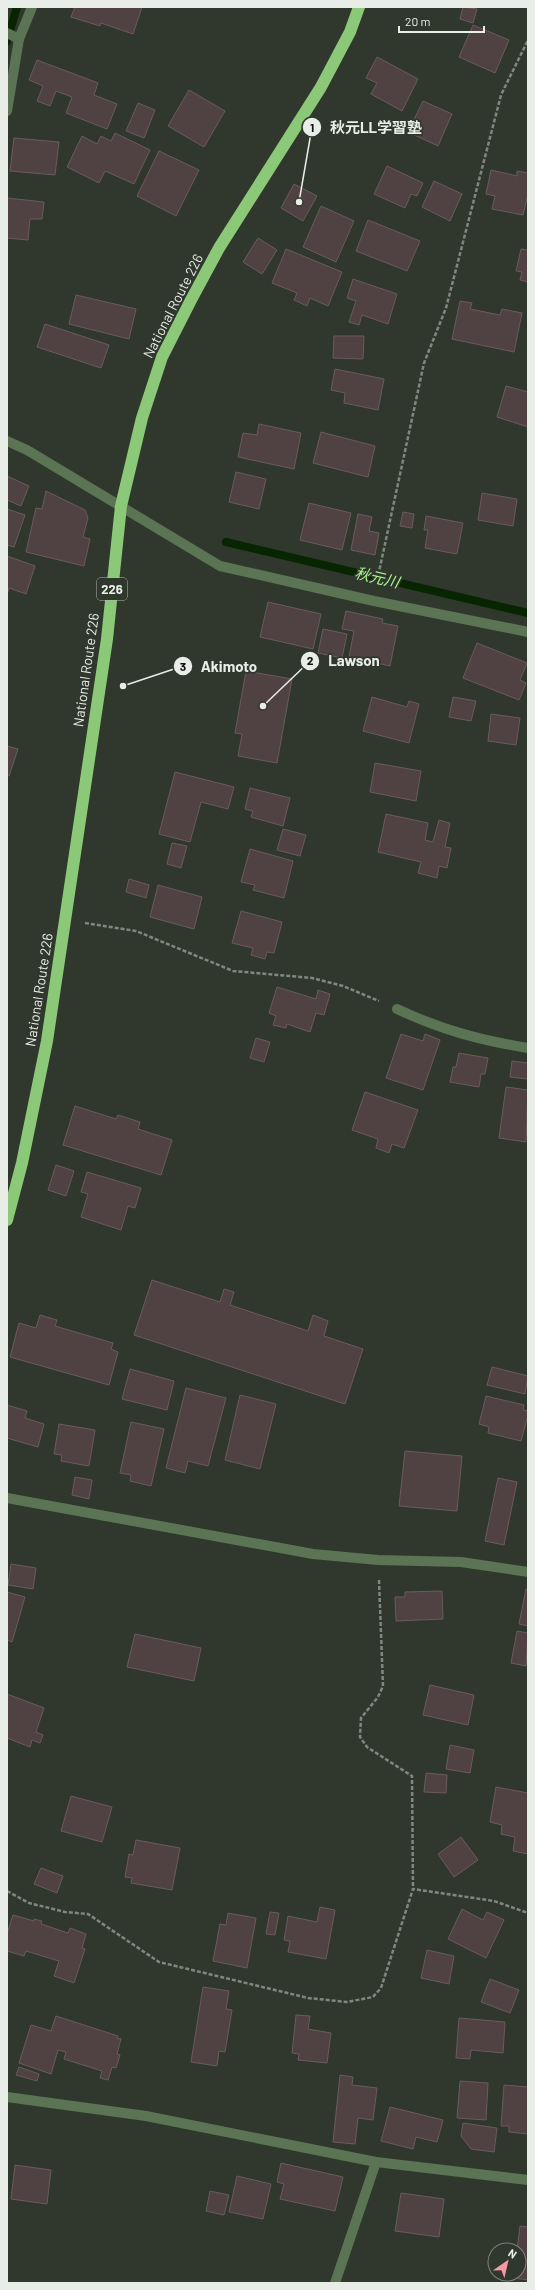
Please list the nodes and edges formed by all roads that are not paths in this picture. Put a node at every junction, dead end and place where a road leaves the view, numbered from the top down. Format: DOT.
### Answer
graph roads {
  1 [pos="32,7"];
  2 [pos="359,7"];
  3 [pos="7,33"];
  4 [pos="18,38"];
  5 [pos="7,111"];
  6 [pos="7,441"];
  7 [pos="121,506"];
  8 [pos="528,632"];
  9 [pos="398,1009"];
  10 [pos="528,1048"];
  11 [pos="7,1220"];
  12 [pos="7,1498"];
  13 [pos="528,1572"];
  14 [pos="7,2097"];
  15 [pos="376,2162"];
  16 [pos="528,2180"];
  17 [pos="335,2283"];
  1 -- 4 [label="street"];
  2 -- 7 [label="highway, National Route 226 / 226"];
  3 -- 4 [label="street"];
  4 -- 5 [label="street"];
  6 -- 7 [label="street"];
  7 -- 8 [label="street"];
  7 -- 11 [label="highway, National Route 226 / 226"];
  9 -- 10 [label="street"];
  12 -- 13 [label="street"];
  14 -- 15 [label="street"];
  15 -- 16 [label="street"];
  15 -- 17 [label="street"];
}
